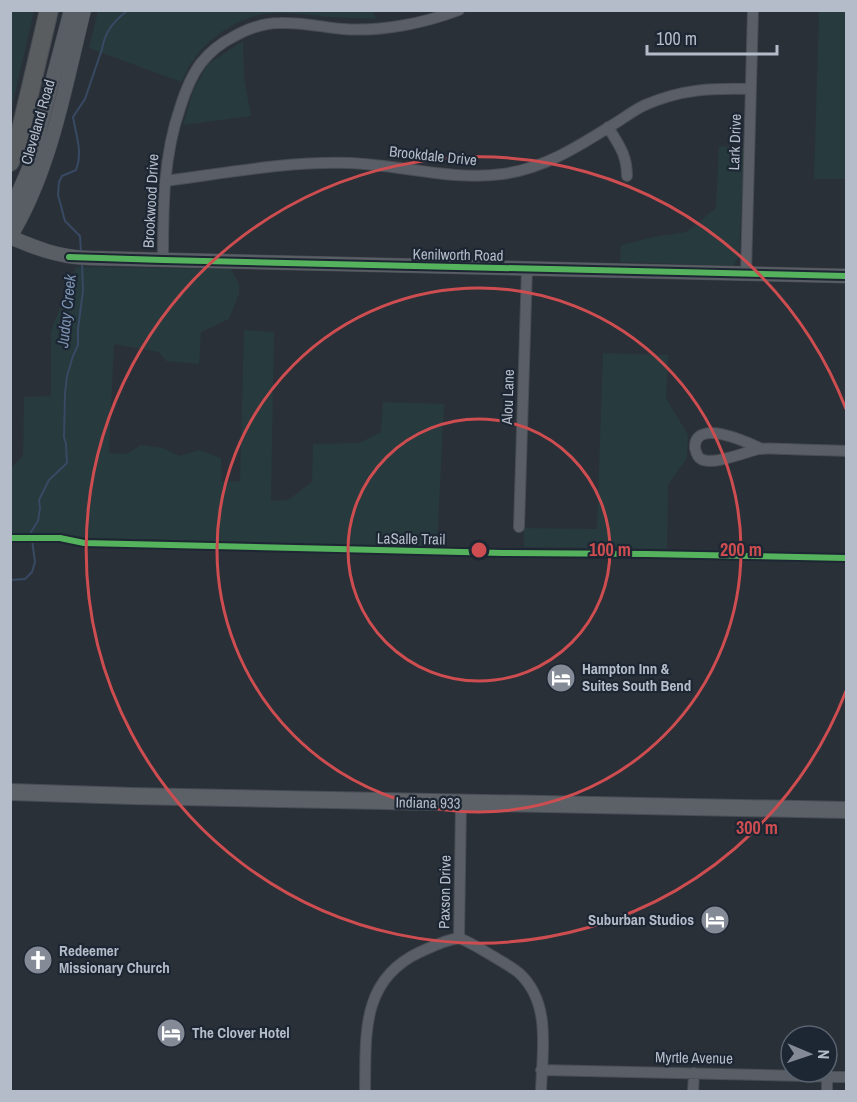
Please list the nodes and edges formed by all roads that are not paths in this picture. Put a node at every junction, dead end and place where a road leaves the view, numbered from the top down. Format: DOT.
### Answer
graph roads {
  1 [pos="40,10"];
  2 [pos="49,10"];
  3 [pos="71,10"];
  4 [pos="84,10"];
  5 [pos="459,10"];
  6 [pos="753,10"];
  7 [pos="751,88"];
  8 [pos="608,128"];
  9 [pos="10,129"];
  10 [pos="10,162"];
  11 [pos="627,177"];
  12 [pos="165,181"];
  13 [pos="10,212"];
  14 [pos="10,237"];
  15 [pos="163,260"];
  16 [pos="527,268"];
  17 [pos="746,273"];
  18 [pos="846,276"];
  19 [pos="762,448"];
  20 [pos="846,451"];
  21 [pos="519,526"];
  22 [pos="10,792"];
  23 [pos="461,803"];
  24 [pos="846,810"];
  25 [pos="459,938"];
  26 [pos="541,1070"];
  27 [pos="694,1073"];
  28 [pos="779,1075"];
  29 [pos="364,1092"];
  30 [pos="541,1092"];
  31 [pos="693,1092"];
  1 -- 9 [label="highway"];
  2 -- 10 [label="highway"];
  3 -- 13 [label="street, Cleveland Road"];
  4 -- 14 [label="street, Cleveland Road"];
  5 -- 12 [label="street, Brookwood Drive"];
  6 -- 7 [label="street, Lark Drive"];
  7 -- 8 [label="street, Brookdale Drive"];
  7 -- 17 [label="street, Lark Drive"];
  8 -- 11 [label="street"];
  8 -- 12 [label="street, Brookdale Drive"];
  12 -- 15 [label="street, Brookwood Drive"];
  14 -- 15 [label="street, Kenilworth Road"];
  15 -- 16 [label="street, Kenilworth Road"];
  16 -- 17 [label="street, Kenilworth Road"];
  16 -- 21 [label="street, Alou Lane"];
  17 -- 18 [label="street, Kenilworth Road"];
  19 -- 19 [label="street"];
  19 -- 20 [label="street"];
  22 -- 23 [label="main road, Indiana 933"];
  23 -- 24 [label="main road, Indiana 933"];
  23 -- 25 [label="street, Paxson Drive"];
  25 -- 26 [label="street, Paxson Drive"];
  25 -- 29 [label="street"];
  26 -- 27 [label="street, Myrtle Avenue"];
  26 -- 30 [label="street"];
  27 -- 28 [label="street, Myrtle Avenue"];
  27 -- 31 [label="street"];
}
